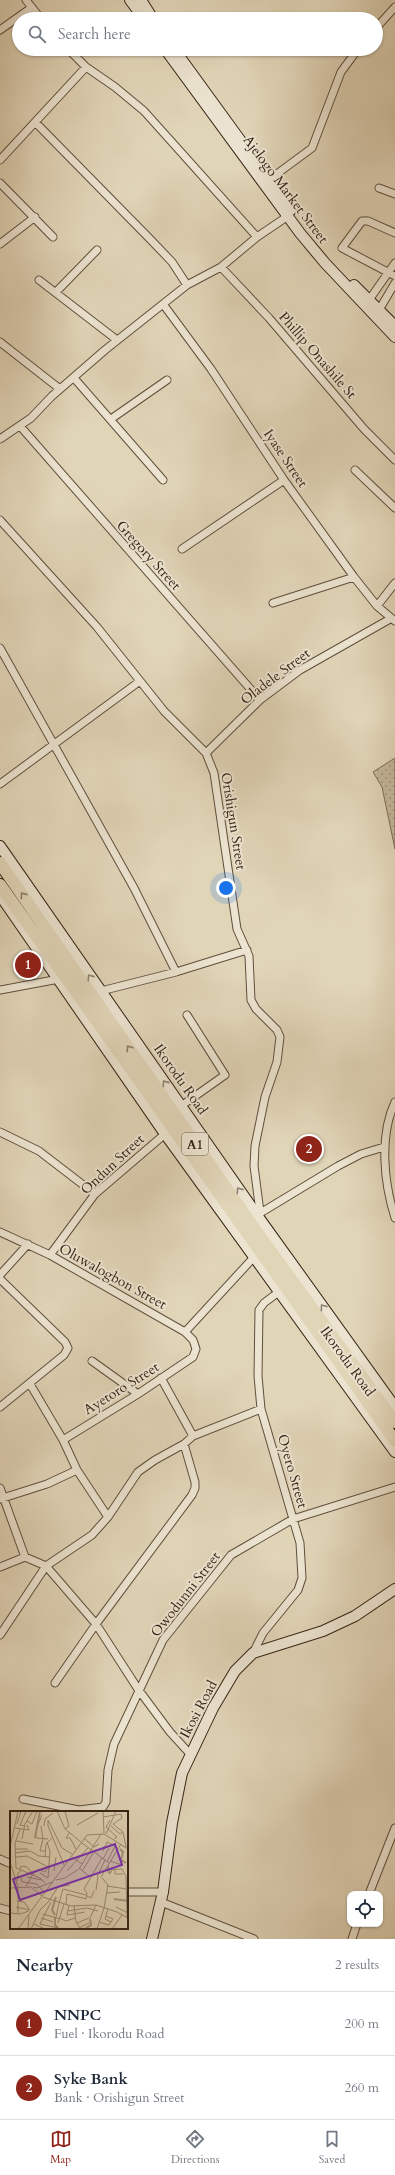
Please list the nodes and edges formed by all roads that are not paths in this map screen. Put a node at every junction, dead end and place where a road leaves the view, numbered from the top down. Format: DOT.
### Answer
graph roads {
  1 [pos="26,0"];
  2 [pos="130,0"];
  3 [pos="141,0"];
  4 [pos="395,7"];
  5 [pos="32,8"];
  6 [pos="26,12"];
  7 [pos="35,12"];
  8 [pos="139,12"];
  9 [pos="149,12"];
  10 [pos="383,20"];
  11 [pos="12,22"];
  12 [pos="0,30"];
  13 [pos="75,56"];
  14 [pos="170,56"];
  15 [pos="179,56"];
  16 [pos="353,56"];
  17 [pos="86,68"];
  18 [pos="35,122"];
  19 [pos="0,160"];
  20 [pos="270,179"];
  21 [pos="0,183"];
  22 [pos="379,188"];
  23 [pos="395,194"];
  24 [pos="288,216"];
  25 [pos="35,217"];
  26 [pos="395,233"];
  27 [pos="53,236"];
  28 [pos="257,237"];
  29 [pos="0,244"];
  30 [pos="97,250"];
  31 [pos="395,263"];
  32 [pos="221,267"];
  33 [pos="387,272"];
  34 [pos="395,276"];
  35 [pos="39,280"];
  36 [pos="395,283"];
  37 [pos="187,285"];
  38 [pos="56,292"];
  39 [pos="369,300"];
  40 [pos="163,304"];
  41 [pos="379,310"];
  42 [pos="395,326"];
  43 [pos="395,337"];
  44 [pos="117,340"];
  45 [pos="0,342"];
  46 [pos="74,378"];
  47 [pos="167,380"];
  48 [pos="60,389"];
  49 [pos="111,419"];
  50 [pos="20,426"];
  51 [pos="0,439"];
  52 [pos="395,460"];
  53 [pos="354,470"];
  54 [pos="163,480"];
  55 [pos="284,480"];
  56 [pos="395,508"];
  57 [pos="0,520"];
  58 [pos="182,549"];
  59 [pos="354,577"];
  60 [pos="395,583"];
  61 [pos="273,603"];
  62 [pos="377,606"];
  63 [pos="392,620"];
  64 [pos="0,648"];
  65 [pos="140,681"];
  66 [pos="260,700"];
  67 [pos="53,746"];
  68 [pos="206,753"];
  69 [pos="0,784"];
  70 [pos="0,846"];
  71 [pos="0,863"];
  72 [pos="0,885"];
  73 [pos="0,895"];
  74 [pos="247,950"];
  75 [pos="176,972"];
  76 [pos="59,979"];
  77 [pos="0,990"];
  78 [pos="101,991"];
  79 [pos="187,1015"];
  80 [pos="395,1102"];
  81 [pos="181,1106"];
  82 [pos="0,1132"];
  83 [pos="166,1134"];
  84 [pos="384,1148"];
  85 [pos="95,1194"];
  86 [pos="259,1214"];
  87 [pos="395,1218"];
  88 [pos="0,1232"];
  89 [pos="28,1244"];
  90 [pos="50,1255"];
  91 [pos="255,1256"];
  92 [pos="0,1275"];
  93 [pos="0,1279"];
  94 [pos="280,1291"];
  95 [pos="185,1332"];
  96 [pos="193,1357"];
  97 [pos="92,1361"];
  98 [pos="161,1378"];
  99 [pos="30,1384"];
  100 [pos="138,1394"];
  101 [pos="0,1407"];
  102 [pos="395,1407"];
  103 [pos="261,1409"];
  104 [pos="395,1422"];
  105 [pos="193,1436"];
  106 [pos="63,1440"];
  107 [pos="395,1441"];
  108 [pos="184,1444"];
  109 [pos="395,1452"];
  110 [pos="76,1470"];
  111 [pos="395,1487"];
  112 [pos="0,1488"];
  113 [pos="2,1498"];
  114 [pos="108,1517"];
  115 [pos="293,1519"];
  116 [pos="25,1557"];
  117 [pos="46,1566"];
  118 [pos="0,1567"];
  119 [pos="395,1589"];
  120 [pos="96,1624"];
  121 [pos="0,1635"];
  122 [pos="253,1653"];
  123 [pos="55,1683"];
  124 [pos="138,1689"];
  125 [pos="190,1754"];
  126 [pos="23,1799"];
  127 [pos="395,1828"];
  128 [pos="0,1859"];
  129 [pos="10,1864"];
  130 [pos="370,1891"];
  131 [pos="128,1892"];
  132 [pos="162,1897"];
  133 [pos="0,1908"];
  134 [pos="10,1911"];
  135 [pos="356,1927"];
  136 [pos="152,1939"];
  137 [pos="254,1939"];
  138 [pos="352,1939"];
  1 -- 5 [label="street"];
  2 -- 8 [label="street"];
  3 -- 9 [label="street"];
  4 -- 10 [label="street"];
  5 -- 6 [label="street"];
  5 -- 7 [label="street"];
  11 -- 12 [label="street"];
  13 -- 17 [label="street"];
  14 -- 24 [label="street, Ajelogo Market Street"];
  15 -- 20 [label="street, Ajelogo Market Street"];
  16 -- 20 [label="street"];
  17 -- 18 [label="street"];
  17 -- 28 [label="street"];
  18 -- 19 [label="street"];
  18 -- 37 [label="street"];
  20 -- 39 [label="street, Ajelogo Market Street"];
  21 -- 25 [label="street"];
  22 -- 23 [label="street"];
  24 -- 28 [label="street"];
  24 -- 43 [label="street, Ajelogo Market Street"];
  25 -- 27 [label="street"];
  25 -- 29 [label="street"];
  26 -- 33 [label="street"];
  28 -- 32 [label="street"];
  30 -- 38 [label="street"];
  31 -- 33 [label="street"];
  32 -- 37 [label="street"];
  32 -- 52 [label="street, Phillip Onashile St"];
  33 -- 34 [label="street"];
  33 -- 39 [label="street"];
  35 -- 38 [label="street"];
  36 -- 41 [label="street"];
  37 -- 40 [label="street"];
  38 -- 44 [label="street"];
  39 -- 41 [label="street, Ajelogo Market Street"];
  40 -- 44 [label="street"];
  40 -- 55 [label="street, Iyase Street"];
  41 -- 42 [label="street, Ajelogo Market Street"];
  44 -- 46 [label="street"];
  45 -- 48 [label="street"];
  46 -- 48 [label="street"];
  46 -- 49 [label="street"];
  47 -- 49 [label="street"];
  48 -- 50 [label="street"];
  49 -- 54 [label="street"];
  50 -- 51 [label="street"];
  50 -- 66 [label="street, Gregory Street"];
  53 -- 56 [label="street"];
  55 -- 58 [label="street"];
  55 -- 59 [label="street, Iyase Street"];
  57 -- 65 [label="street, Orishigun Street"];
  59 -- 61 [label="street"];
  59 -- 62 [label="street, Iyase Street"];
  60 -- 62 [label="street"];
  62 -- 63 [label="street, Iyase Street"];
  63 -- 66 [label="street, Oladele Street"];
  64 -- 67 [label="street"];
  65 -- 67 [label="street"];
  65 -- 68 [label="street, Orishigun Street"];
  66 -- 68 [label="street, Oladele Street"];
  67 -- 69 [label="street"];
  67 -- 75 [label="street"];
  68 -- 74 [label="street, Orishigun Street"];
  78 -- 70 [label="street, Ikorodu Road, one-way"];
  104 -- 71 [label="highway, Ikorodu Road / A1, one-way"];
  72 -- 107 [label="highway, Ikorodu Road / A1"];
  73 -- 76 [label="street, Ikorodu Road"];
  74 -- 75 [label="street"];
  74 -- 86 [label="street, Orishigun Street"];
  75 -- 78 [label="street"];
  76 -- 77 [label="street"];
  76 -- 83 [label="street, Ikorodu Road"];
  81 -- 78 [label="street, Ikorodu Road, one-way"];
  79 -- 81 [label="street"];
  80 -- 84 [label="street"];
  86 -- 81 [label="street, Ikorodu Road, one-way"];
  82 -- 85 [label="street"];
  83 -- 85 [label="street, Ondun Street"];
  83 -- 91 [label="street, Ikorodu Road"];
  84 -- 86 [label="street"];
  84 -- 87 [label="street"];
  85 -- 90 [label="street, Ondun Street"];
  102 -- 86 [label="street, Ikorodu Road, one-way"];
  88 -- 89 [label="street, Oluwalogbon Street"];
  89 -- 90 [label="street, Oluwalogbon Street"];
  89 -- 92 [label="street"];
  90 -- 95 [label="street, Oluwalogbon Street"];
  91 -- 94 [label="street, Ikorodu Road"];
  91 -- 95 [label="street"];
  93 -- 99 [label="street"];
  94 -- 103 [label="street, Oyero Street"];
  94 -- 109 [label="street, Ikorodu Road"];
  95 -- 96 [label="street, Oluwalogbon Street"];
  96 -- 98 [label="street, Ayetoro Street"];
  97 -- 100 [label="street"];
  98 -- 100 [label="street, Ayetoro Street"];
  98 -- 105 [label="street"];
  99 -- 101 [label="street"];
  99 -- 106 [label="street"];
  100 -- 106 [label="street, Ayetoro Street"];
  103 -- 105 [label="street"];
  103 -- 115 [label="street, Oyero Street"];
  105 -- 108 [label="street"];
  106 -- 110 [label="street"];
  108 -- 114 [label="street"];
  108 -- 120 [label="street"];
  110 -- 113 [label="street"];
  110 -- 114 [label="street"];
  111 -- 115 [label="street, Owodunni Street"];
  112 -- 113 [label="street"];
  113 -- 116 [label="street"];
  114 -- 117 [label="street"];
  115 -- 122 [label="street, Oyero Street"];
  115 -- 124 [label="street, Owodunni Street"];
  116 -- 117 [label="street"];
  116 -- 118 [label="street"];
  117 -- 120 [label="street"];
  117 -- 121 [label="street"];
  119 -- 122 [label="street, Ikosi Road"];
  120 -- 123 [label="street"];
  120 -- 124 [label="street"];
  122 -- 125 [label="street, Ikosi Road"];
  124 -- 125 [label="street"];
  124 -- 126 [label="street, Owodunni Street"];
  125 -- 132 [label="street, Ikosi Road"];
  127 -- 130 [label="street"];
  128 -- 129 [label="street"];
  131 -- 132 [label="street"];
  132 -- 136 [label="street, Ikosi Road"];
  132 -- 137 [label="street"];
  133 -- 134 [label="street"];
  135 -- 138 [label="street"];
}
